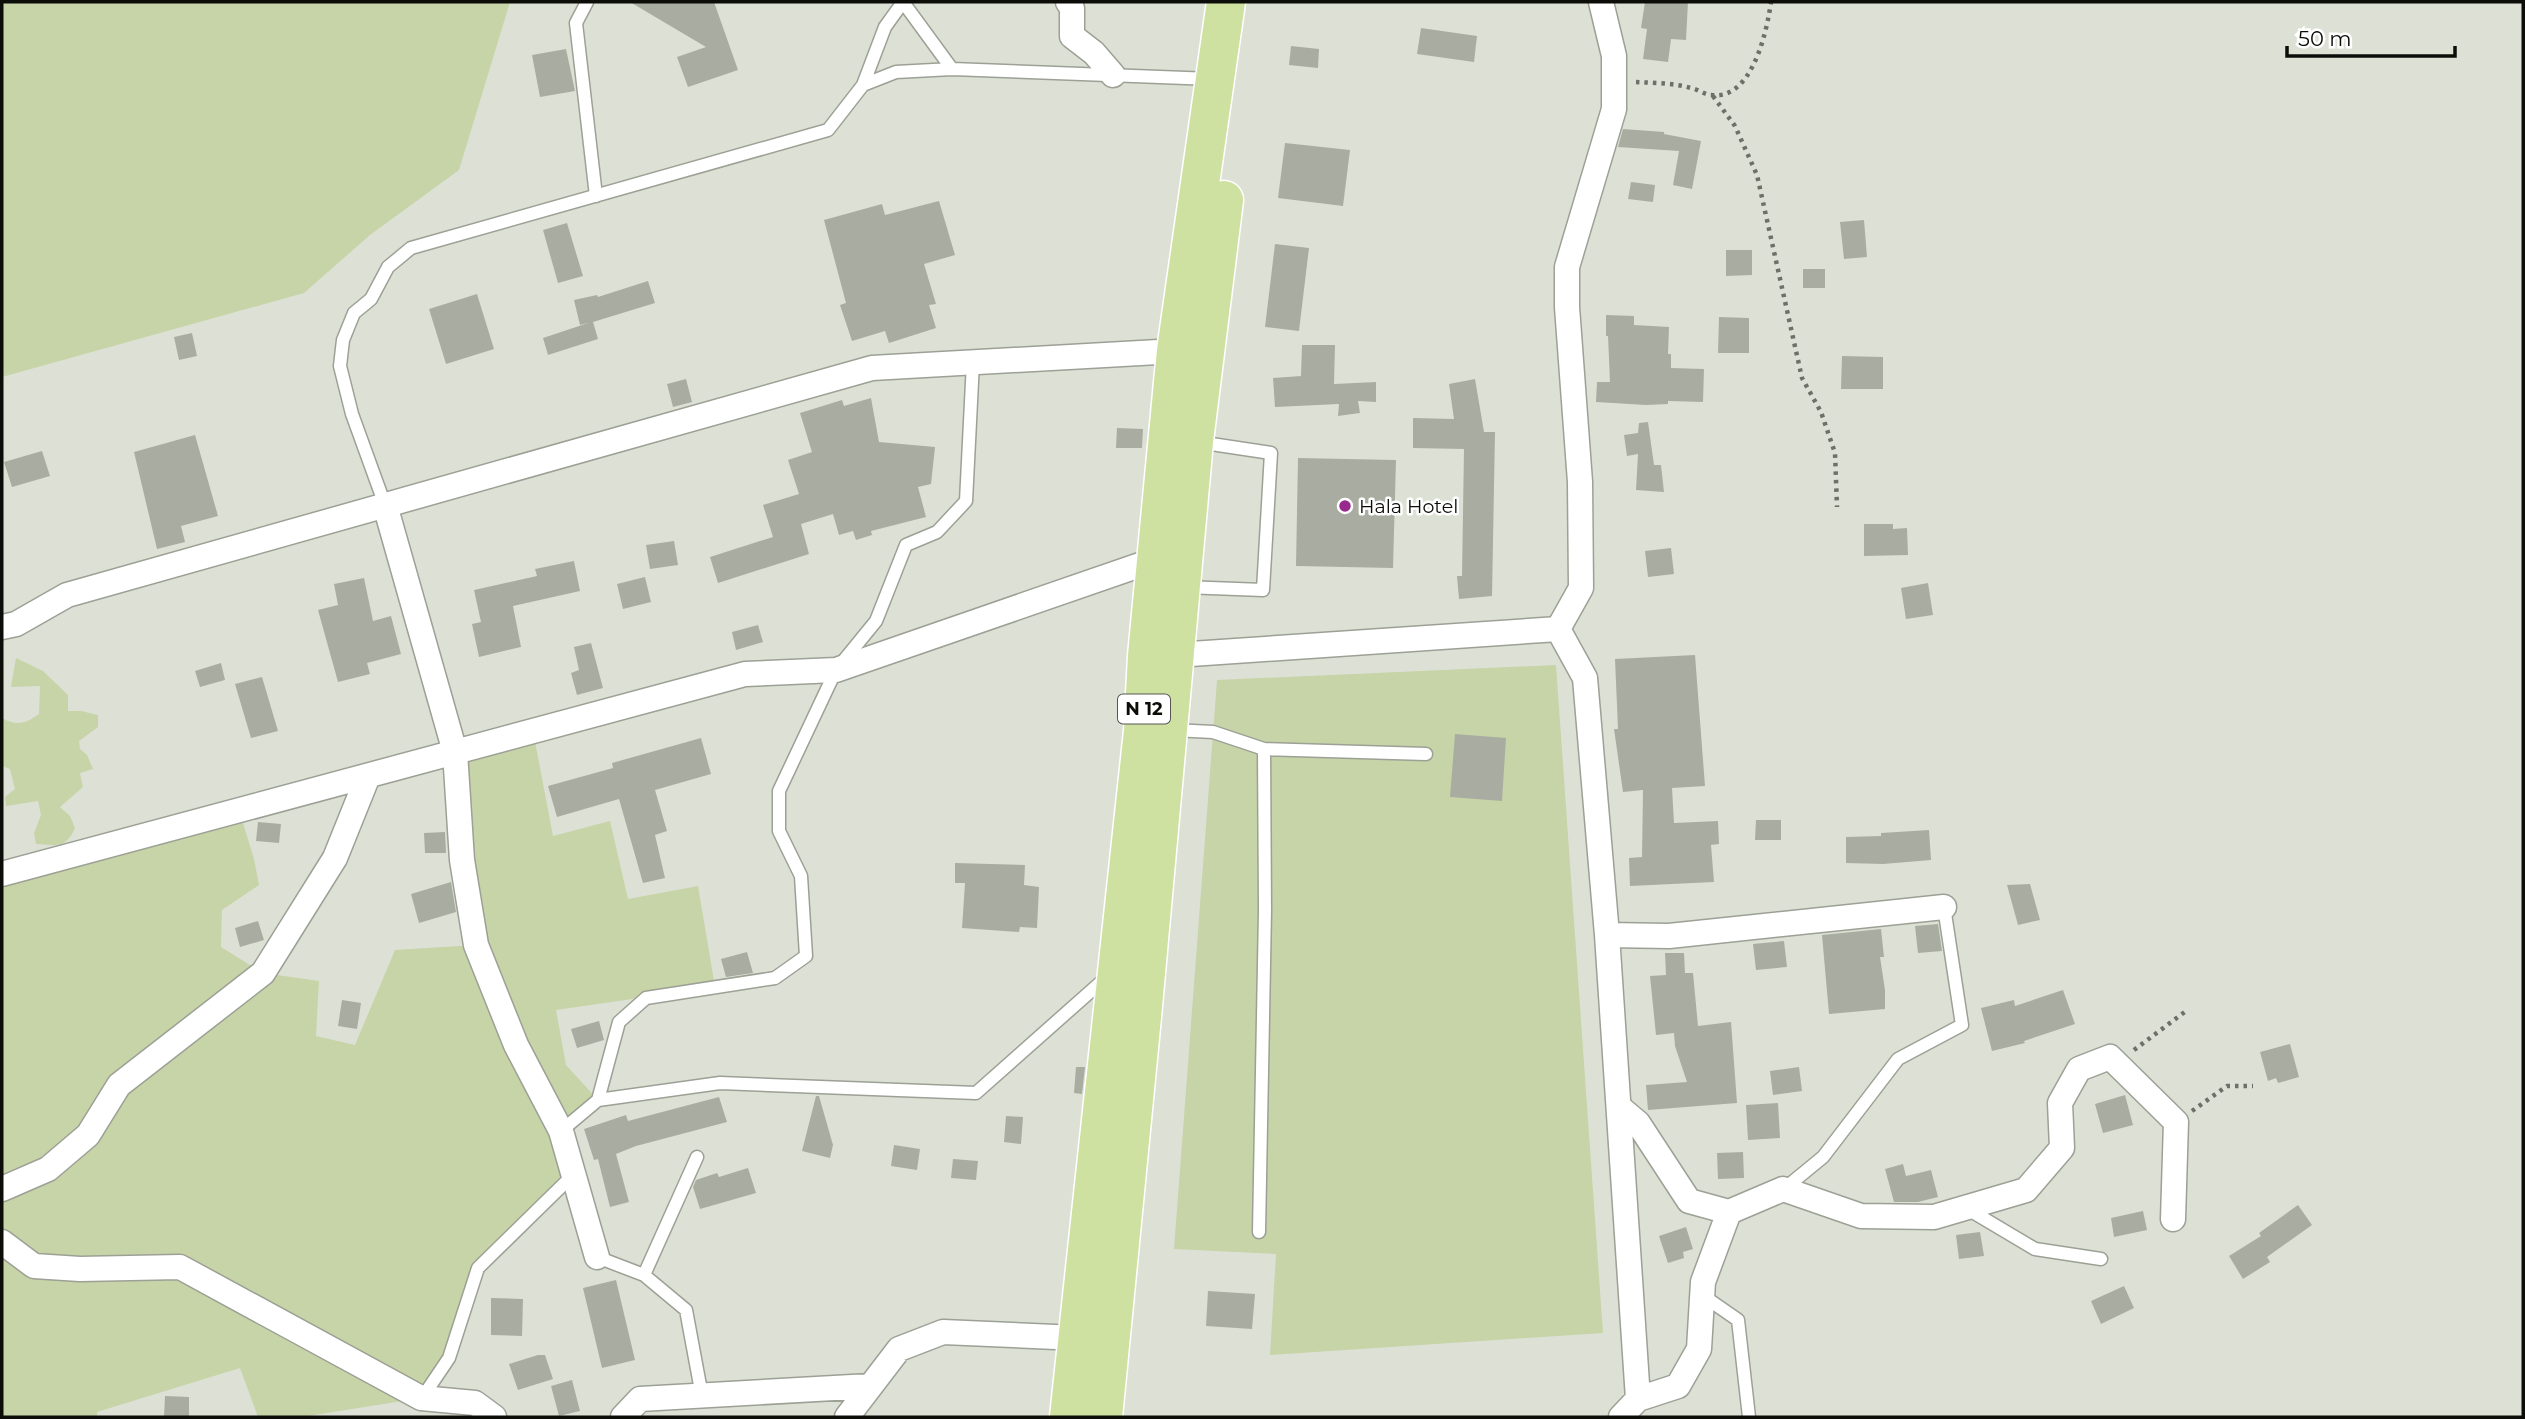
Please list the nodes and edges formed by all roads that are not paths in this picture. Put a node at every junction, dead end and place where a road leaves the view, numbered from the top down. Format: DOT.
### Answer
graph roads {
  1 [pos="587,2"];
  2 [pos="903,2"];
  3 [pos="1068,2"];
  4 [pos="1226,2"];
  5 [pos="1249,2"];
  6 [pos="1601,2"];
  7 [pos="952,69"];
  8 [pos="1113,75"];
  9 [pos="1216,79"];
  10 [pos="863,85"];
  11 [pos="596,196"];
  12 [pos="1176,351"];
  13 [pos="974,362"];
  14 [pos="1194,441"];
  15 [pos="385,505"];
  16 [pos="1170,554"];
  17 [pos="1182,587"];
  18 [pos="2,627"];
  19 [pos="1558,629"];
  20 [pos="1176,654"];
  21 [pos="836,670"];
  22 [pos="1169,730"];
  23 [pos="1265,749"];
  24 [pos="455,752"];
  25 [pos="1426,754"];
  26 [pos="368,776"];
  27 [pos="2,874"];
  28 [pos="1139,898"];
  29 [pos="1944,907"];
  30 [pos="1607,935"];
  31 [pos="1117,968"];
  32 [pos="598,1100"];
  33 [pos="1619,1107"];
  34 [pos="561,1130"];
  35 [pos="697,1157"];
  36 [pos="574,1175"];
  37 [pos="2,1189"];
  38 [pos="1783,1189"];
  39 [pos="1966,1208"];
  40 [pos="1729,1212"];
  41 [pos="2173,1219"];
  42 [pos="1259,1232"];
  43 [pos="2,1242"];
  44 [pos="597,1257"];
  45 [pos="2101,1259"];
  46 [pos="644,1275"];
  47 [pos="1702,1295"];
  48 [pos="1078,1338"];
  49 [pos="870,1386"];
  50 [pos="702,1396"];
  51 [pos="421,1398"];
  52 [pos="1638,1399"];
  53 [pos="494,1417"];
  54 [pos="623,1417"];
  55 [pos="847,1417"];
  56 [pos="1069,1417"];
  57 [pos="1103,1417"];
  58 [pos="1621,1417"];
  59 [pos="1749,1417"];
  1 -- 11 [label="lane"];
  2 -- 7 [label="lane"];
  2 -- 10 [label="lane"];
  3 -- 8 [label="street"];
  4 -- 9 [label="main road, N 12"];
  5 -- 14 [label="main road, N 12"];
  6 -- 19 [label="street"];
  7 -- 8 [label="lane"];
  7 -- 10 [label="lane"];
  8 -- 9 [label="lane"];
  9 -- 12 [label="main road, N 12"];
  10 -- 11 [label="lane"];
  11 -- 15 [label="lane"];
  12 -- 13 [label="street"];
  12 -- 16 [label="main road, N 12"];
  13 -- 15 [label="street"];
  13 -- 21 [label="lane"];
  14 -- 16 [label="main road, N 12"];
  14 -- 17 [label="lane"];
  15 -- 18 [label="street"];
  15 -- 24 [label="street"];
  16 -- 17 [label="main road, N 12"];
  16 -- 21 [label="street"];
  16 -- 28 [label="main road, N 12"];
  17 -- 20 [label="main road, N 12"];
  19 -- 20 [label="street"];
  19 -- 30 [label="street"];
  20 -- 22 [label="main road, N 12"];
  21 -- 24 [label="street"];
  21 -- 32 [label="lane"];
  22 -- 23 [label="lane"];
  22 -- 28 [label="main road, N 12"];
  23 -- 25 [label="lane"];
  23 -- 42 [label="lane"];
  24 -- 26 [label="street"];
  24 -- 34 [label="street"];
  26 -- 27 [label="street"];
  26 -- 37 [label="street"];
  28 -- 31 [label="main road, N 12"];
  28 -- 57 [label="main road, N 12"];
  29 -- 30 [label="street"];
  29 -- 38 [label="lane"];
  30 -- 33 [label="street"];
  31 -- 32 [label="lane"];
  31 -- 48 [label="main road, N 12"];
  32 -- 34 [label="lane"];
  33 -- 40 [label="street"];
  33 -- 52 [label="street"];
  34 -- 36 [label="street"];
  35 -- 46 [label="lane"];
  36 -- 44 [label="street"];
  36 -- 51 [label="lane"];
  38 -- 39 [label="street"];
  38 -- 40 [label="street"];
  39 -- 41 [label="street"];
  39 -- 45 [label="lane"];
  40 -- 47 [label="street"];
  43 -- 51 [label="street"];
  44 -- 46 [label="lane"];
  46 -- 50 [label="lane"];
  47 -- 52 [label="street"];
  47 -- 59 [label="lane"];
  48 -- 49 [label="street"];
  48 -- 56 [label="main road, N 12"];
  49 -- 50 [label="street"];
  49 -- 55 [label="street"];
  50 -- 54 [label="street"];
  51 -- 53 [label="street"];
  52 -- 58 [label="street"];
}
